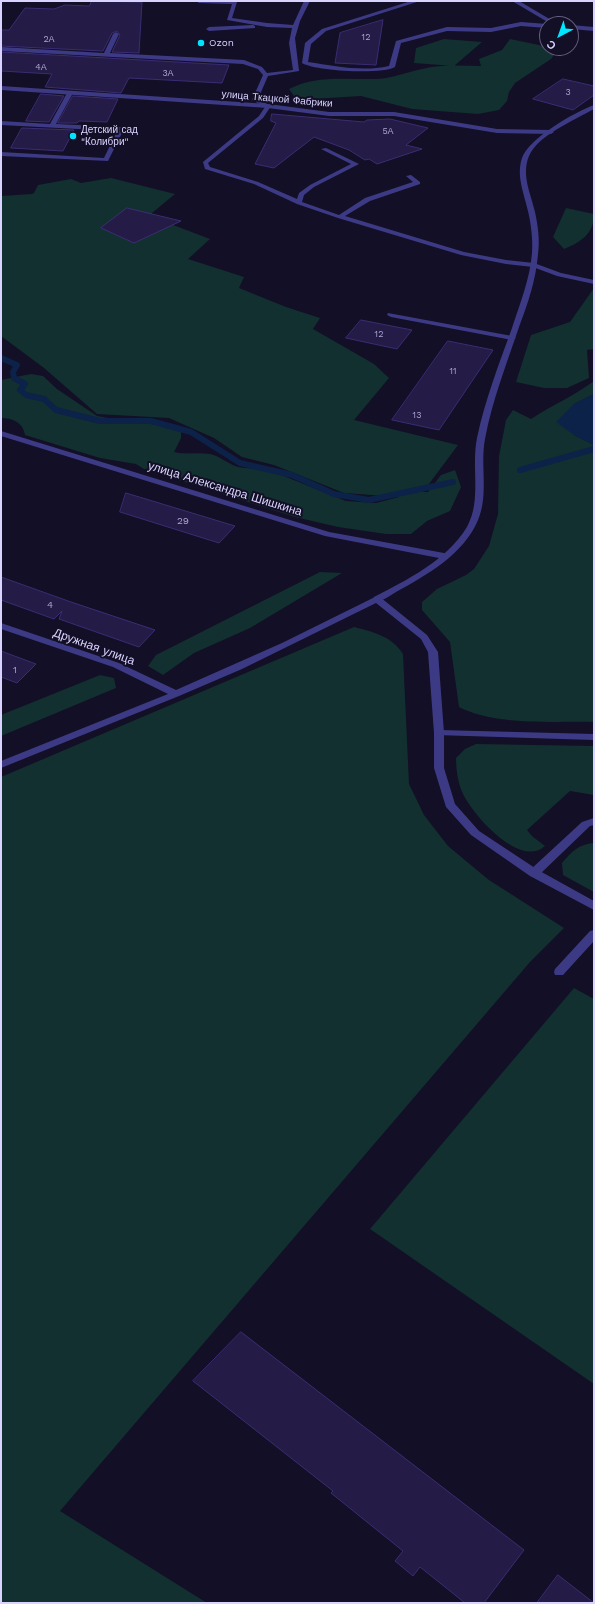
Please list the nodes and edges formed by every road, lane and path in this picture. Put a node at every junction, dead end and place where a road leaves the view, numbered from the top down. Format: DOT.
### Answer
graph roads {
  1 [pos="199,1"];
  2 [pos="307,1"];
  3 [pos="417,1"];
  4 [pos="515,1"];
  5 [pos="541,16"];
  6 [pos="267,25"];
  7 [pos="539,25"];
  8 [pos="296,26"];
  9 [pos="579,28"];
  10 [pos="209,29"];
  11 [pos="594,29"];
  12 [pos="116,34"];
  13 [pos="1,49"];
  14 [pos="106,55"];
  15 [pos="297,60"];
  16 [pos="305,63"];
  17 [pos="266,76"];
  18 [pos="1,88"];
  19 [pos="70,93"];
  20 [pos="268,106"];
  21 [pos="594,107"];
  22 [pos="1,123"];
  23 [pos="52,126"];
  24 [pos="551,132"];
  25 [pos="324,149"];
  26 [pos="1,154"];
  27 [pos="409,176"];
  28 [pos="299,203"];
  29 [pos="340,217"];
  30 [pos="534,265"];
  31 [pos="594,282"];
  32 [pos="391,315"];
  33 [pos="512,338"];
  34 [pos="1,433"];
  35 [pos="444,556"];
  36 [pos="377,599"];
  37 [pos="1,626"];
  38 [pos="176,694"];
  39 [pos="439,733"];
  40 [pos="594,737"];
  41 [pos="1,765"];
  42 [pos="594,821"];
  43 [pos="534,874"];
  44 [pos="594,906"];
  45 [pos="594,934"];
  46 [pos="559,972"];
  1 -- 6 [label="street"];
  2 -- 8 [label="street"];
  3 -- 16 [label="street"];
  4 -- 5 [label="street"];
  6 -- 8 [label="street"];
  6 -- 10 [label="street"];
  7 -- 16 [label="street"];
  8 -- 15 [label="street"];
  9 -- 11 [label="street"];
  12 -- 14 [label="street"];
  13 -- 14 [label="street"];
  14 -- 17 [label="street"];
  15 -- 16 [label="street"];
  15 -- 17 [label="street"];
  17 -- 20 [label="street"];
  18 -- 19 [label="street, улица Ткацкой Фабрики"];
  19 -- 20 [label="street, улица Ткацкой Фабрики"];
  19 -- 23 [label="street"];
  20 -- 24 [label="street, улица Ткацкой Фабрики"];
  20 -- 28 [label="street"];
  21 -- 24 [label="street"];
  22 -- 23 [label="street"];
  23 -- 26 [label="street"];
  24 -- 30 [label="street"];
  25 -- 28 [label="street"];
  27 -- 29 [label="street"];
  28 -- 29 [label="street"];
  29 -- 30 [label="street"];
  30 -- 31 [label="street"];
  30 -- 33 [label="street"];
  32 -- 33 [label="street"];
  33 -- 35 [label="street"];
  34 -- 35 [label="street, улица Александра Шишкина"];
  35 -- 36 [label="street"];
  36 -- 38 [label="street"];
  36 -- 39 [label="street"];
  37 -- 38 [label="street, Дружная улица"];
  38 -- 41 [label="street"];
  39 -- 40 [label="street"];
  39 -- 43 [label="street"];
  42 -- 43 [label="street"];
  43 -- 44 [label="street"];
  45 -- 46 [label="street"];
}
